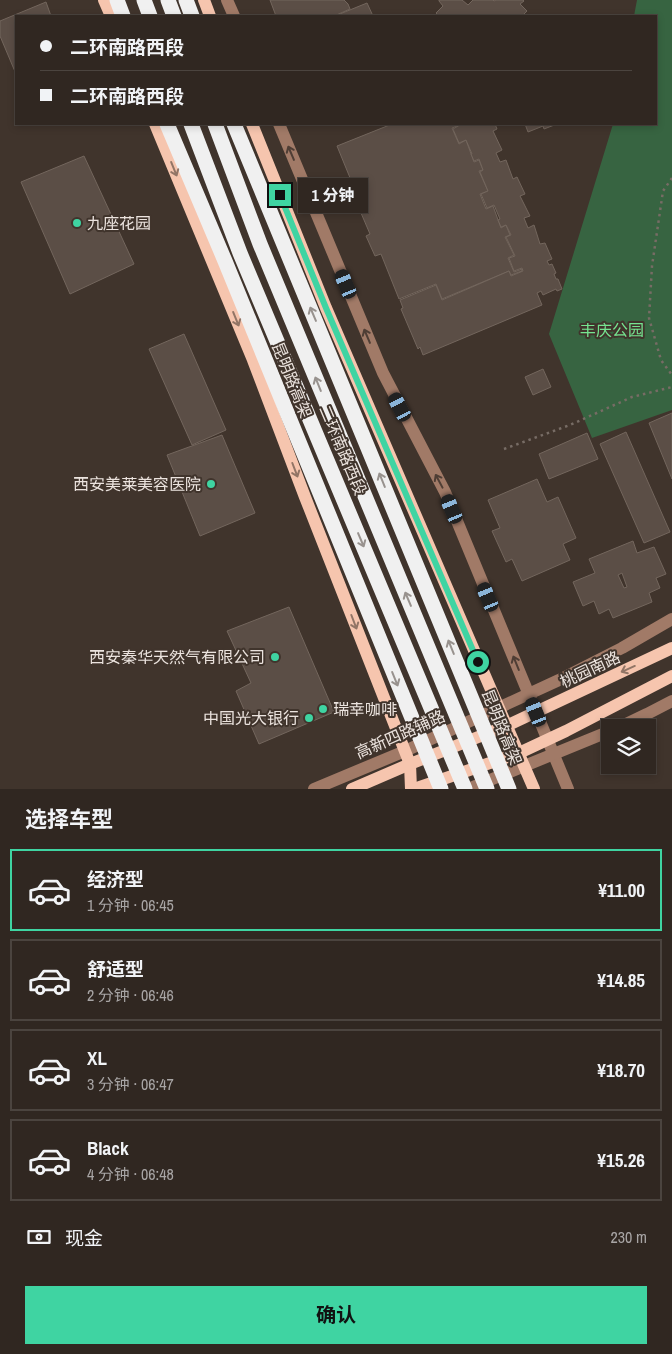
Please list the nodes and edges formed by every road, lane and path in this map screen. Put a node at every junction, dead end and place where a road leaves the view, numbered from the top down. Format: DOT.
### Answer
graph roads {
  1 [pos="104,0"];
  2 [pos="117,0"];
  3 [pos="144,0"];
  4 [pos="168,0"];
  5 [pos="186,0"];
  6 [pos="204,0"];
  7 [pos="227,0"];
  8 [pos="111,15"];
  9 [pos="123,15"];
  10 [pos="150,15"];
  11 [pos="174,15"];
  12 [pos="192,15"];
  13 [pos="210,15"];
  14 [pos="234,15"];
  15 [pos="155,125"];
  16 [pos="167,125"];
  17 [pos="191,125"];
  18 [pos="215,125"];
  19 [pos="234,125"];
  20 [pos="252,125"];
  21 [pos="279,125"];
  22 [pos="672,178"];
  23 [pos="672,375"];
  24 [pos="672,387"];
  25 [pos="504,449"];
  26 [pos="672,619"];
  27 [pos="672,648"];
  28 [pos="672,676"];
  29 [pos="528,694"];
  30 [pos="672,701"];
  31 [pos="498,708"];
  32 [pos="536,712"];
  33 [pos="636,719"];
  34 [pos="506,726"];
  35 [pos="601,735"];
  36 [pos="548,739"];
  37 [pos="405,751"];
  38 [pos="519,753"];
  39 [pos="554,754"];
  40 [pos="410,764"];
  41 [pos="524,766"];
  42 [pos="314,789"];
  43 [pos="352,789"];
  44 [pos="413,789"];
  45 [pos="441,789"];
  46 [pos="466,789"];
  47 [pos="488,789"];
  48 [pos="509,789"];
  49 [pos="534,789"];
  50 [pos="568,789"];
  1 -- 8 [label="main road"];
  2 -- 9 [label="highway"];
  3 -- 10 [label="highway"];
  4 -- 11 [label="highway"];
  5 -- 12 [label="highway"];
  6 -- 13 [label="main road"];
  7 -- 14 [label="street"];
  15 -- 37 [label="main road, one-way"];
  16 -- 45 [label="highway, 昆明路高架, one-way"];
  17 -- 46 [label="highway, 二环南路西段, one-way"];
  47 -- 18 [label="highway, 二环南路西段, one-way"];
  48 -- 19 [label="highway, 昆明路高架, one-way"];
  20 -- 31 [label="main road"];
  29 -- 21 [label="street, one-way"];
  22 -- 23 [label="path"];
  24 -- 25 [label="path"];
  26 -- 29 [label="street, 高新四路辅路"];
  27 -- 32 [label="main road, 桃园南路, one-way"];
  28 -- 36 [label="main road"];
  29 -- 31 [label="street, 高新四路辅路"];
  29 -- 32 [label="street"];
  30 -- 33 [label="street"];
  31 -- 34 [label="main road"];
  31 -- 37 [label="street, 高新四路辅路"];
  32 -- 34 [label="main road, 桃园南路"];
  32 -- 36 [label="street"];
  34 -- 38 [label="main road"];
  34 -- 40 [label="main road, 桃园南路"];
  35 -- 39 [label="street"];
  36 -- 38 [label="main road"];
  36 -- 39 [label="street"];
  37 -- 40 [label="main road"];
  37 -- 42 [label="street, 高新四路辅路"];
  38 -- 41 [label="main road"];
  38 -- 44 [label="main road"];
  39 -- 41 [label="street"];
  39 -- 50 [label="street"];
  40 -- 43 [label="main road, 桃园南路"];
  40 -- 44 [label="main road"];
  41 -- 46 [label="street"];
  41 -- 49 [label="main road"];
}
